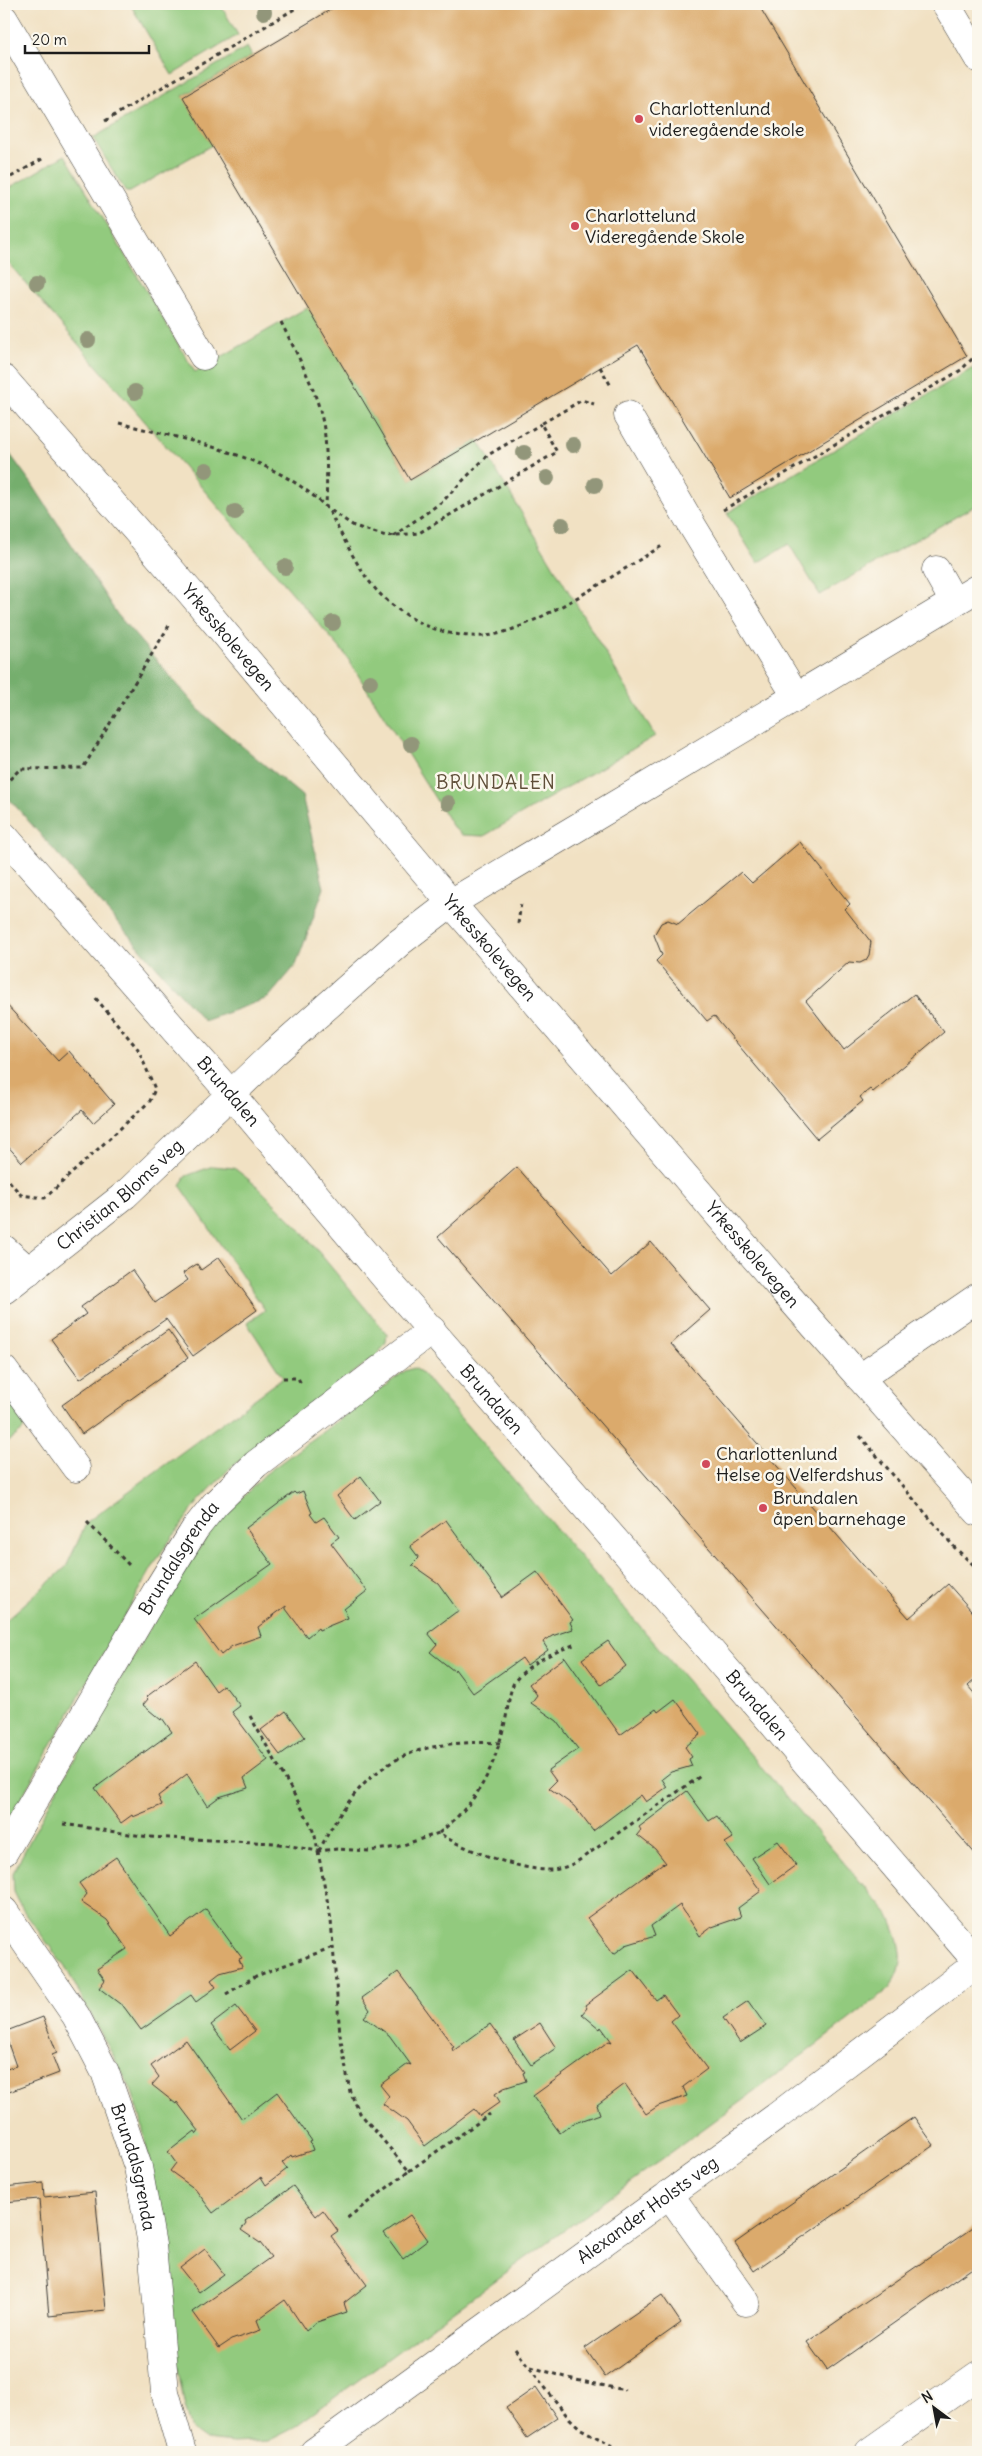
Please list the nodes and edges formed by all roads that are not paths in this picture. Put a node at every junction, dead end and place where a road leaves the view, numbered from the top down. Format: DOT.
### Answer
graph roads {
  1 [pos="946,4"];
  2 [pos="4,19"];
  3 [pos="978,58"];
  4 [pos="203,356"];
  5 [pos="4,379"];
  6 [pos="628,415"];
  7 [pos="936,570"];
  8 [pos="978,588"];
  9 [pos="954,602"];
  10 [pos="796,696"];
  11 [pos="4,836"];
  12 [pos="451,903"];
  13 [pos="230,1093"];
  14 [pos="4,1249"];
  15 [pos="29,1271"];
  16 [pos="4,1290"];
  17 [pos="975,1302"];
  18 [pos="432,1330"];
  19 [pos="4,1370"];
  20 [pos="860,1378"];
  21 [pos="76,1468"];
  22 [pos="978,1512"];
  23 [pos="4,1852"];
  24 [pos="4,1911"];
  25 [pos="978,1963"];
  26 [pos="669,2194"];
  27 [pos="746,2302"];
  28 [pos="978,2375"];
  29 [pos="182,2452"];
  30 [pos="314,2452"];
  31 [pos="869,2452"];
  1 -- 3 [label="street"];
  2 -- 4 [label="street"];
  5 -- 12 [label="street, Yrkesskolevegen"];
  6 -- 10 [label="street"];
  7 -- 9 [label="street"];
  8 -- 9 [label="street, Christian Bloms veg"];
  9 -- 10 [label="street, Christian Bloms veg"];
  10 -- 12 [label="street, Christian Bloms veg"];
  11 -- 13 [label="street, Brundalen"];
  12 -- 13 [label="street, Christian Bloms veg"];
  12 -- 20 [label="street, Yrkesskolevegen"];
  13 -- 15 [label="street, Christian Bloms veg"];
  13 -- 18 [label="street, Brundalen"];
  14 -- 15 [label="street"];
  15 -- 16 [label="street, Christian Bloms veg"];
  17 -- 20 [label="street"];
  18 -- 23 [label="street, Brundalsgrenda"];
  18 -- 25 [label="street, Brundalen"];
  19 -- 21 [label="street"];
  20 -- 22 [label="street, Yrkesskolevegen"];
  24 -- 29 [label="street, Brundalsgrenda"];
  25 -- 26 [label="street, Alexander Holsts veg"];
  26 -- 27 [label="street"];
  26 -- 30 [label="street, Alexander Holsts veg"];
  28 -- 31 [label="street"];
}
